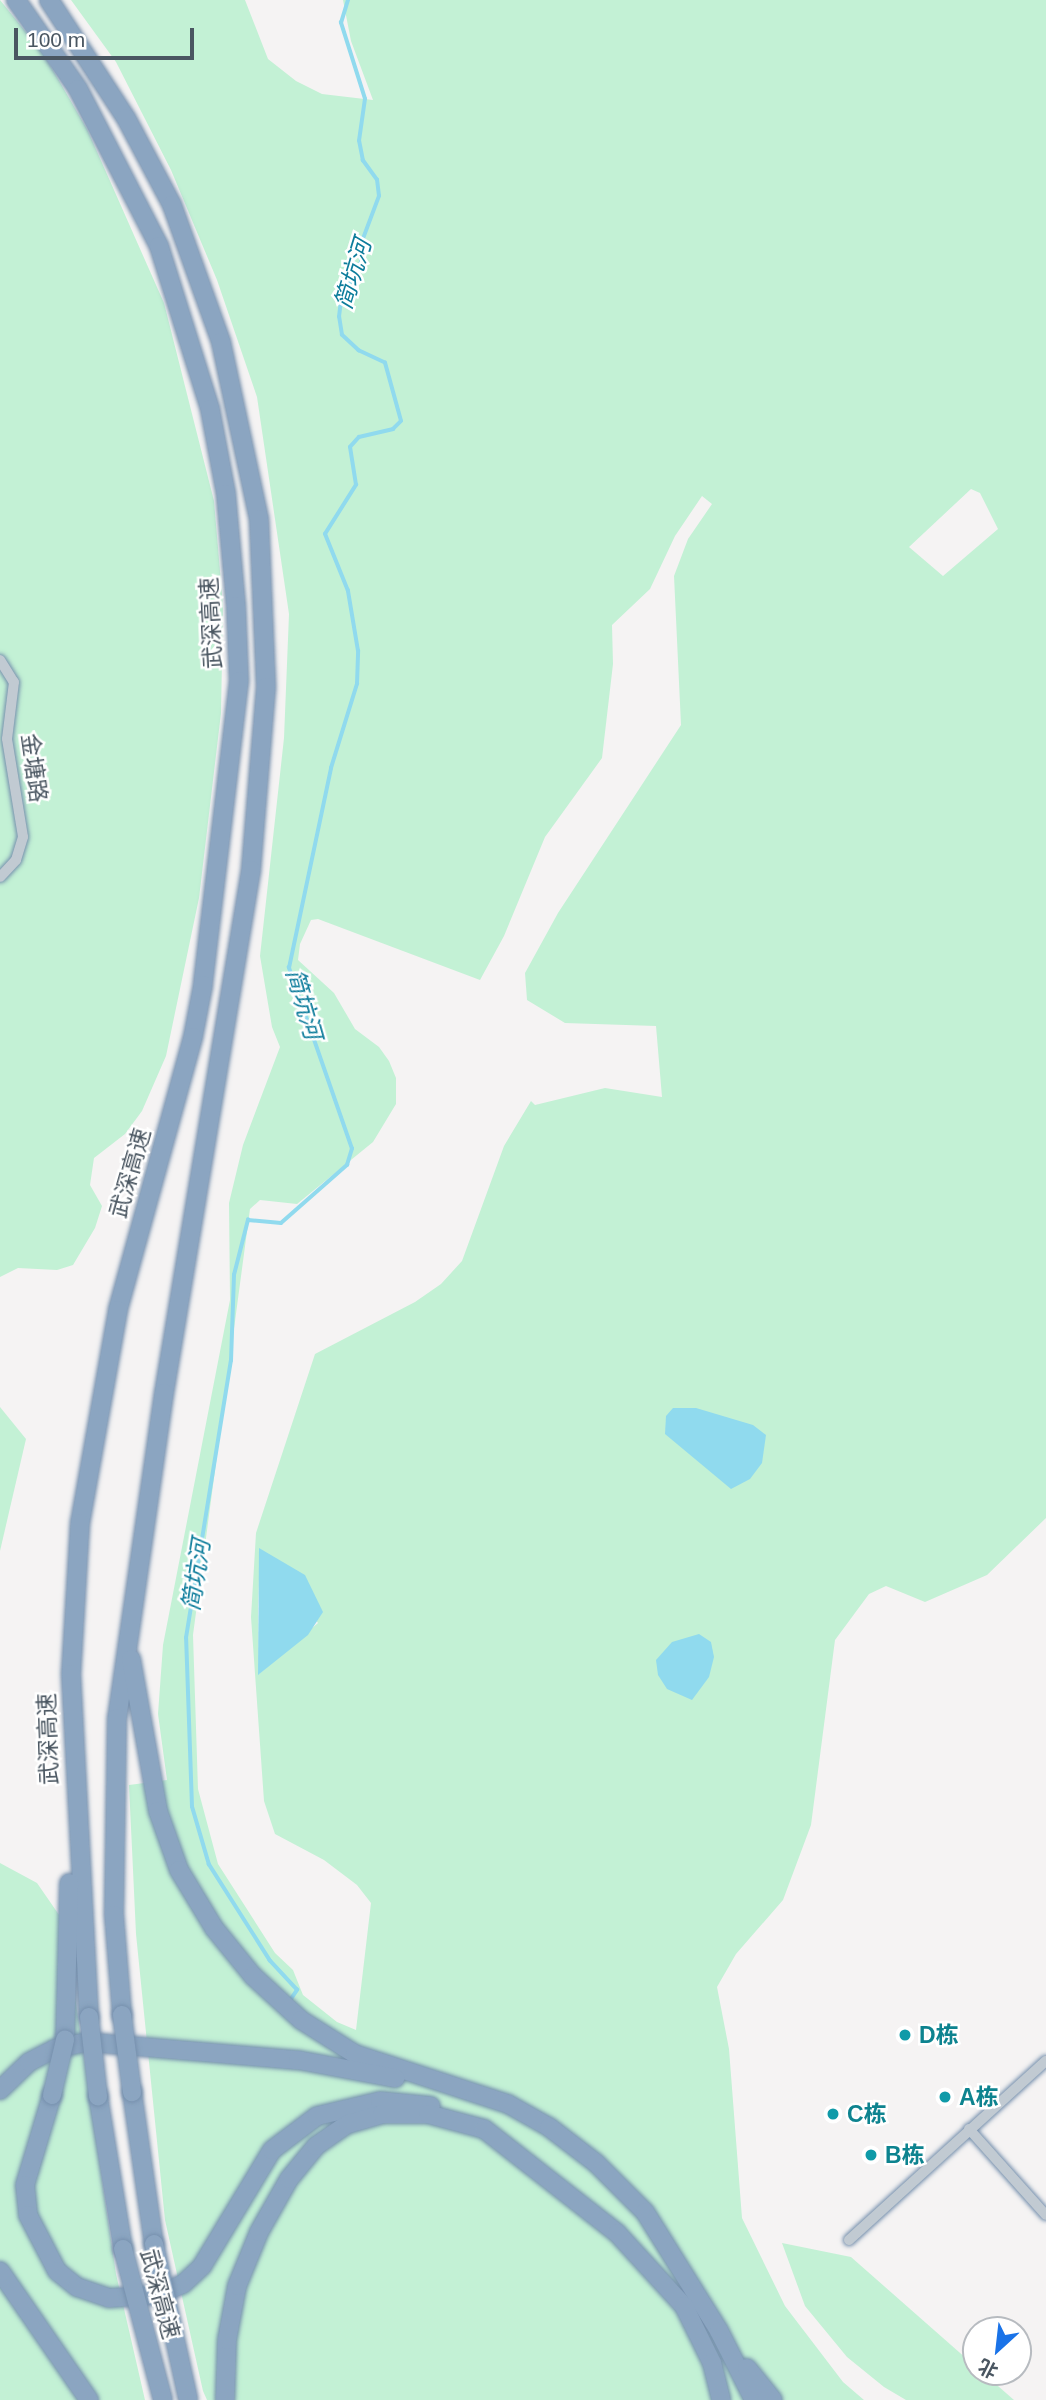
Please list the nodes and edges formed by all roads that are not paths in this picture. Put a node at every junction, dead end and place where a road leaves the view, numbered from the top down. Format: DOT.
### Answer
graph roads {
  1 [pos="16,0"];
  2 [pos="49,0"];
  3 [pos="0,660"];
  4 [pos="0,877"];
  5 [pos="128,1638"];
  6 [pos="75,1824"];
  7 [pos="1046,2061"];
  8 [pos="430,2082"];
  9 [pos="0,2090"];
  10 [pos="484,2129"];
  11 [pos="969,2129"];
  12 [pos="1046,2215"];
  13 [pos="849,2240"];
  14 [pos="0,2271"];
  15 [pos="684,2306"];
  16 [pos="719,2331"];
  17 [pos="188,2399"];
  18 [pos="89,2400"];
  19 [pos="163,2400"];
  20 [pos="225,2400"];
  21 [pos="721,2400"];
  22 [pos="742,2400"];
  23 [pos="754,2400"];
  24 [pos="773,2400"];
  1 -- 6 [label="highway, 武深高速"];
  2 -- 5 [label="highway, 武深高速"];
  3 -- 4 [label="street, 金塘路"];
  5 -- 8 [label="highway"];
  5 -- 17 [label="highway, 武深高速, bridge"];
  6 -- 10 [label="highway, bridge"];
  6 -- 19 [label="highway, 武深高速, bridge"];
  7 -- 11 [label="street"];
  8 -- 9 [label="highway"];
  8 -- 16 [label="highway"];
  10 -- 15 [label="highway"];
  10 -- 20 [label="highway"];
  11 -- 12 [label="street"];
  11 -- 13 [label="street"];
  14 -- 18 [label="highway"];
  15 -- 21 [label="highway"];
  15 -- 22 [label="highway"];
  16 -- 23 [label="highway"];
  16 -- 24 [label="highway"];
}
